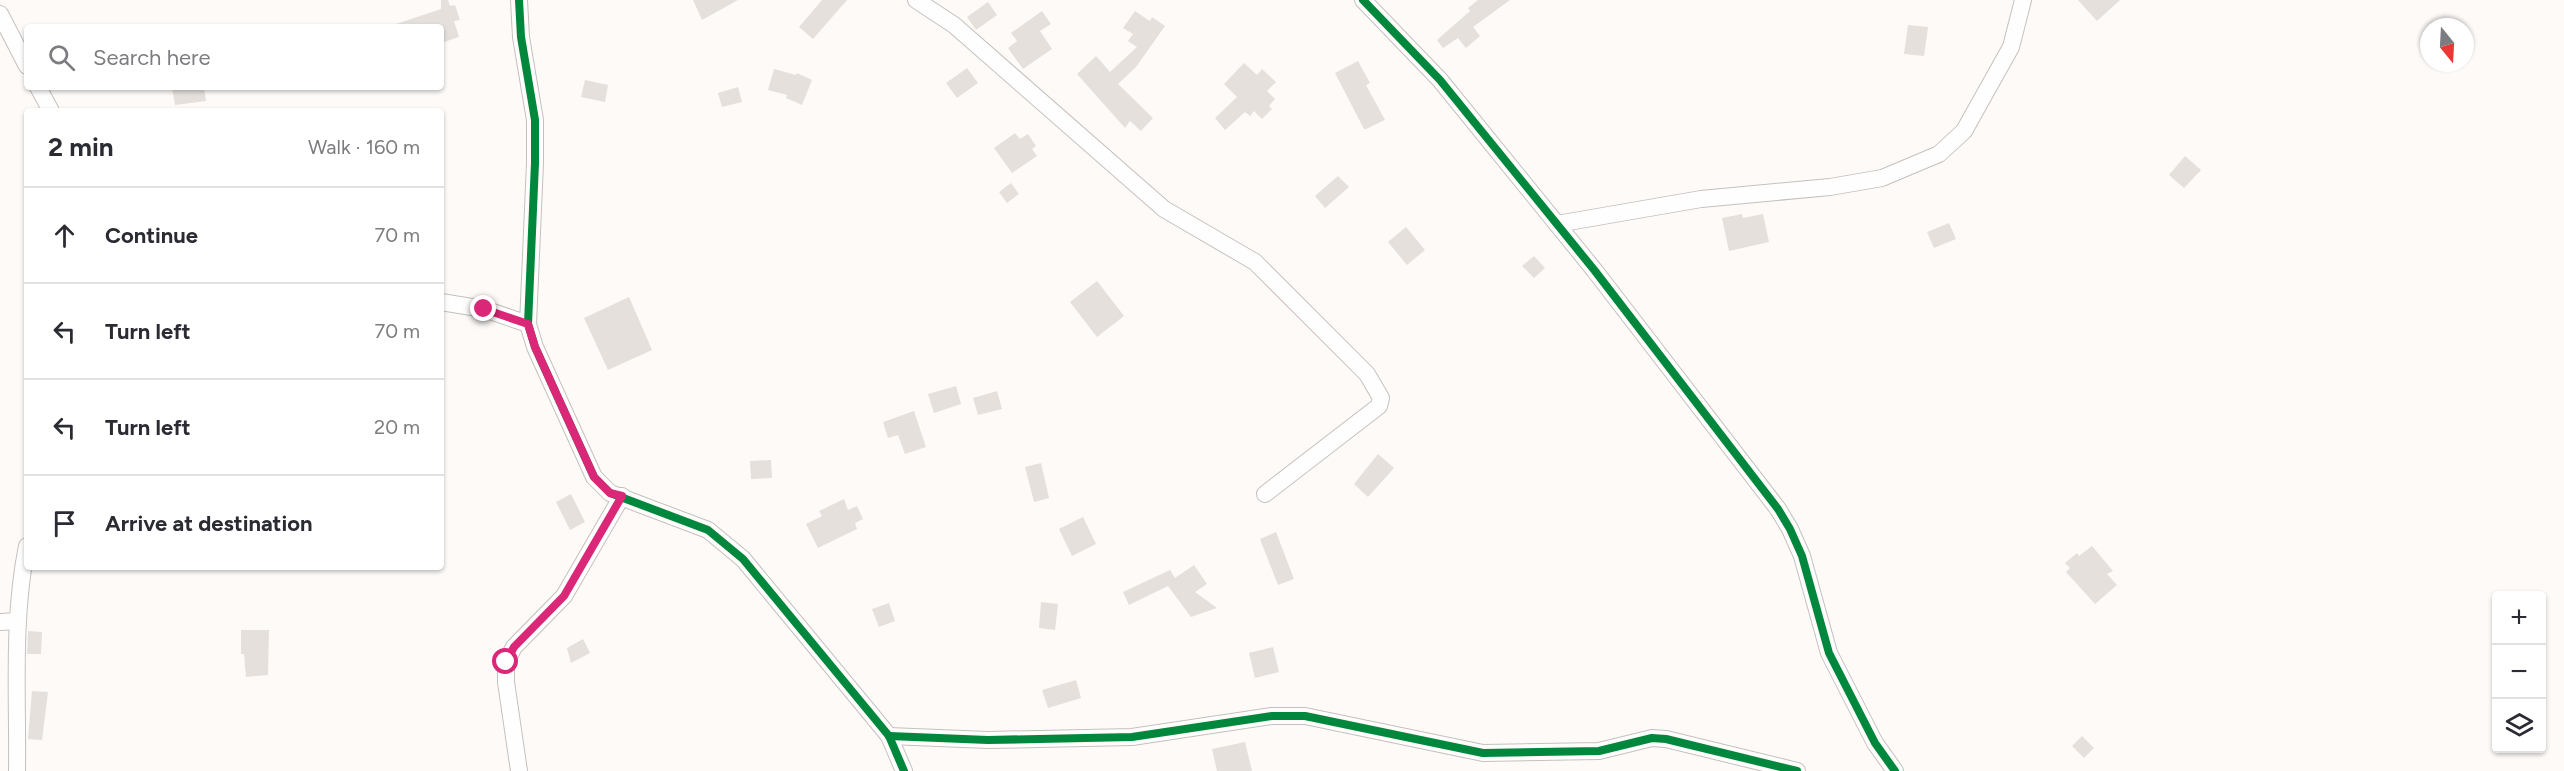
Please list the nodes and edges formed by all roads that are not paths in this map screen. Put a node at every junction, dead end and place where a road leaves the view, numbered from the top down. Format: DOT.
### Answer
graph roads {
  1 [pos="519,0"];
  2 [pos="916,0"];
  3 [pos="1363,0"];
  4 [pos="2023,0"];
  5 [pos="0,14"];
  6 [pos="24,60"];
  7 [pos="40,90"];
  8 [pos="49,108"];
  9 [pos="1557,224"];
  10 [pos="444,302"];
  11 [pos="528,324"];
  12 [pos="1265,494"];
  13 [pos="622,496"];
  14 [pos="24,562"];
  15 [pos="18,621"];
  16 [pos="0,622"];
  17 [pos="889,736"];
  18 [pos="17,771"];
  19 [pos="519,771"];
  20 [pos="904,771"];
  21 [pos="1797,771"];
  22 [pos="1895,771"];
  1 -- 11 [label="street"];
  2 -- 12 [label="street"];
  3 -- 9 [label="street"];
  4 -- 9 [label="street"];
  5 -- 6 [label="street"];
  7 -- 8 [label="street"];
  9 -- 22 [label="street"];
  10 -- 11 [label="street"];
  11 -- 13 [label="street"];
  13 -- 17 [label="street"];
  13 -- 19 [label="street"];
  14 -- 15 [label="street"];
  15 -- 16 [label="street"];
  15 -- 18 [label="street"];
  17 -- 20 [label="street"];
  17 -- 21 [label="street"];
}
